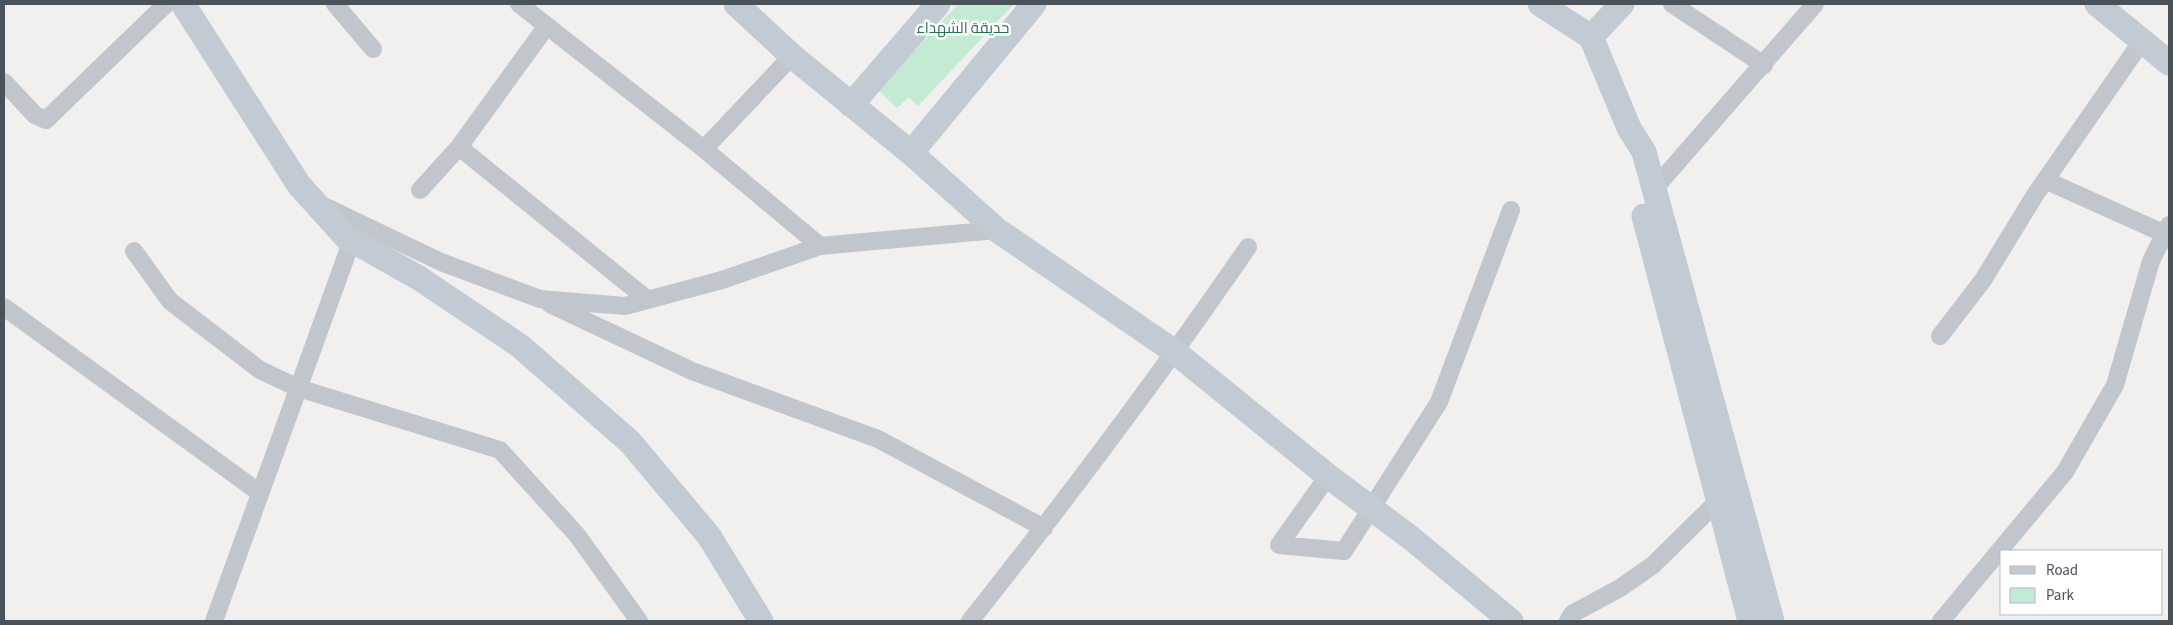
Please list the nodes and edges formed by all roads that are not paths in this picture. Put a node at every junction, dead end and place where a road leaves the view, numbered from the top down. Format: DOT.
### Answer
graph roads {
  1 [pos="166,4"];
  2 [pos="183,4"];
  3 [pos="335,4"];
  4 [pos="519,4"];
  5 [pos="736,4"];
  6 [pos="938,4"];
  7 [pos="1034,4"];
  8 [pos="1540,4"];
  9 [pos="1622,4"];
  10 [pos="1672,4"];
  11 [pos="1815,4"];
  12 [pos="2096,4"];
  13 [pos="546,27"];
  14 [pos="1591,37"];
  15 [pos="2142,41"];
  16 [pos="373,49"];
  17 [pos="792,56"];
  18 [pos="2169,63"];
  19 [pos="1764,65"];
  20 [pos="4,82"];
  21 [pos="852,105"];
  22 [pos="1629,128"];
  23 [pos="459,147"];
  24 [pos="704,149"];
  25 [pos="912,153"];
  26 [pos="2045,180"];
  27 [pos="1654,189"];
  28 [pos="420,190"];
  29 [pos="314,201"];
  30 [pos="1511,210"];
  31 [pos="997,230"];
  32 [pos="2168,233"];
  33 [pos="352,240"];
  34 [pos="820,246"];
  35 [pos="1248,247"];
  36 [pos="134,251"];
  37 [pos="540,299"];
  38 [pos="648,300"];
  39 [pos="4,307"];
  40 [pos="1940,336"];
  41 [pos="1175,352"];
  42 [pos="298,388"];
  43 [pos="1328,476"];
  44 [pos="260,493"];
  45 [pos="1719,500"];
  46 [pos="1372,509"];
  47 [pos="1044,528"];
  48 [pos="214,621"];
  49 [pos="639,621"];
  50 [pos="761,621"];
  51 [pos="970,621"];
  52 [pos="1511,621"];
  53 [pos="1568,621"];
  54 [pos="1750,621"];
  55 [pos="1772,621"];
  56 [pos="1941,621"];
  1 -- 20 [label="street"];
  2 -- 29 [label="main road"];
  3 -- 16 [label="street"];
  4 -- 13 [label="street"];
  5 -- 17 [label="main road"];
  6 -- 21 [label="main road"];
  7 -- 25 [label="main road"];
  8 -- 14 [label="main road"];
  9 -- 14 [label="main road"];
  10 -- 19 [label="street"];
  11 -- 19 [label="street"];
  12 -- 15 [label="main road"];
  13 -- 23 [label="street"];
  13 -- 24 [label="street"];
  14 -- 22 [label="main road"];
  15 -- 18 [label="main road"];
  15 -- 26 [label="street"];
  17 -- 21 [label="main road"];
  17 -- 24 [label="street"];
  19 -- 27 [label="street"];
  21 -- 25 [label="main road"];
  22 -- 27 [label="main road"];
  22 -- 45 [label="main road"];
  23 -- 28 [label="street"];
  23 -- 38 [label="street"];
  24 -- 34 [label="street"];
  25 -- 31 [label="main road"];
  26 -- 32 [label="street"];
  26 -- 40 [label="street"];
  27 -- 55 [label="main road"];
  29 -- 33 [label="main road"];
  29 -- 37 [label="street"];
  30 -- 46 [label="street"];
  31 -- 34 [label="street"];
  31 -- 41 [label="main road"];
  32 -- 56 [label="street"];
  33 -- 42 [label="street"];
  33 -- 50 [label="main road"];
  34 -- 38 [label="street"];
  35 -- 41 [label="street"];
  36 -- 42 [label="street"];
  37 -- 38 [label="street"];
  37 -- 47 [label="street"];
  39 -- 44 [label="street"];
  41 -- 43 [label="main road"];
  41 -- 47 [label="street"];
  42 -- 44 [label="street"];
  42 -- 49 [label="street"];
  43 -- 46 [label="main road"];
  43 -- 46 [label="street"];
  44 -- 48 [label="street"];
  45 -- 53 [label="street"];
  45 -- 54 [label="main road"];
  46 -- 52 [label="main road"];
  47 -- 51 [label="street"];
}
